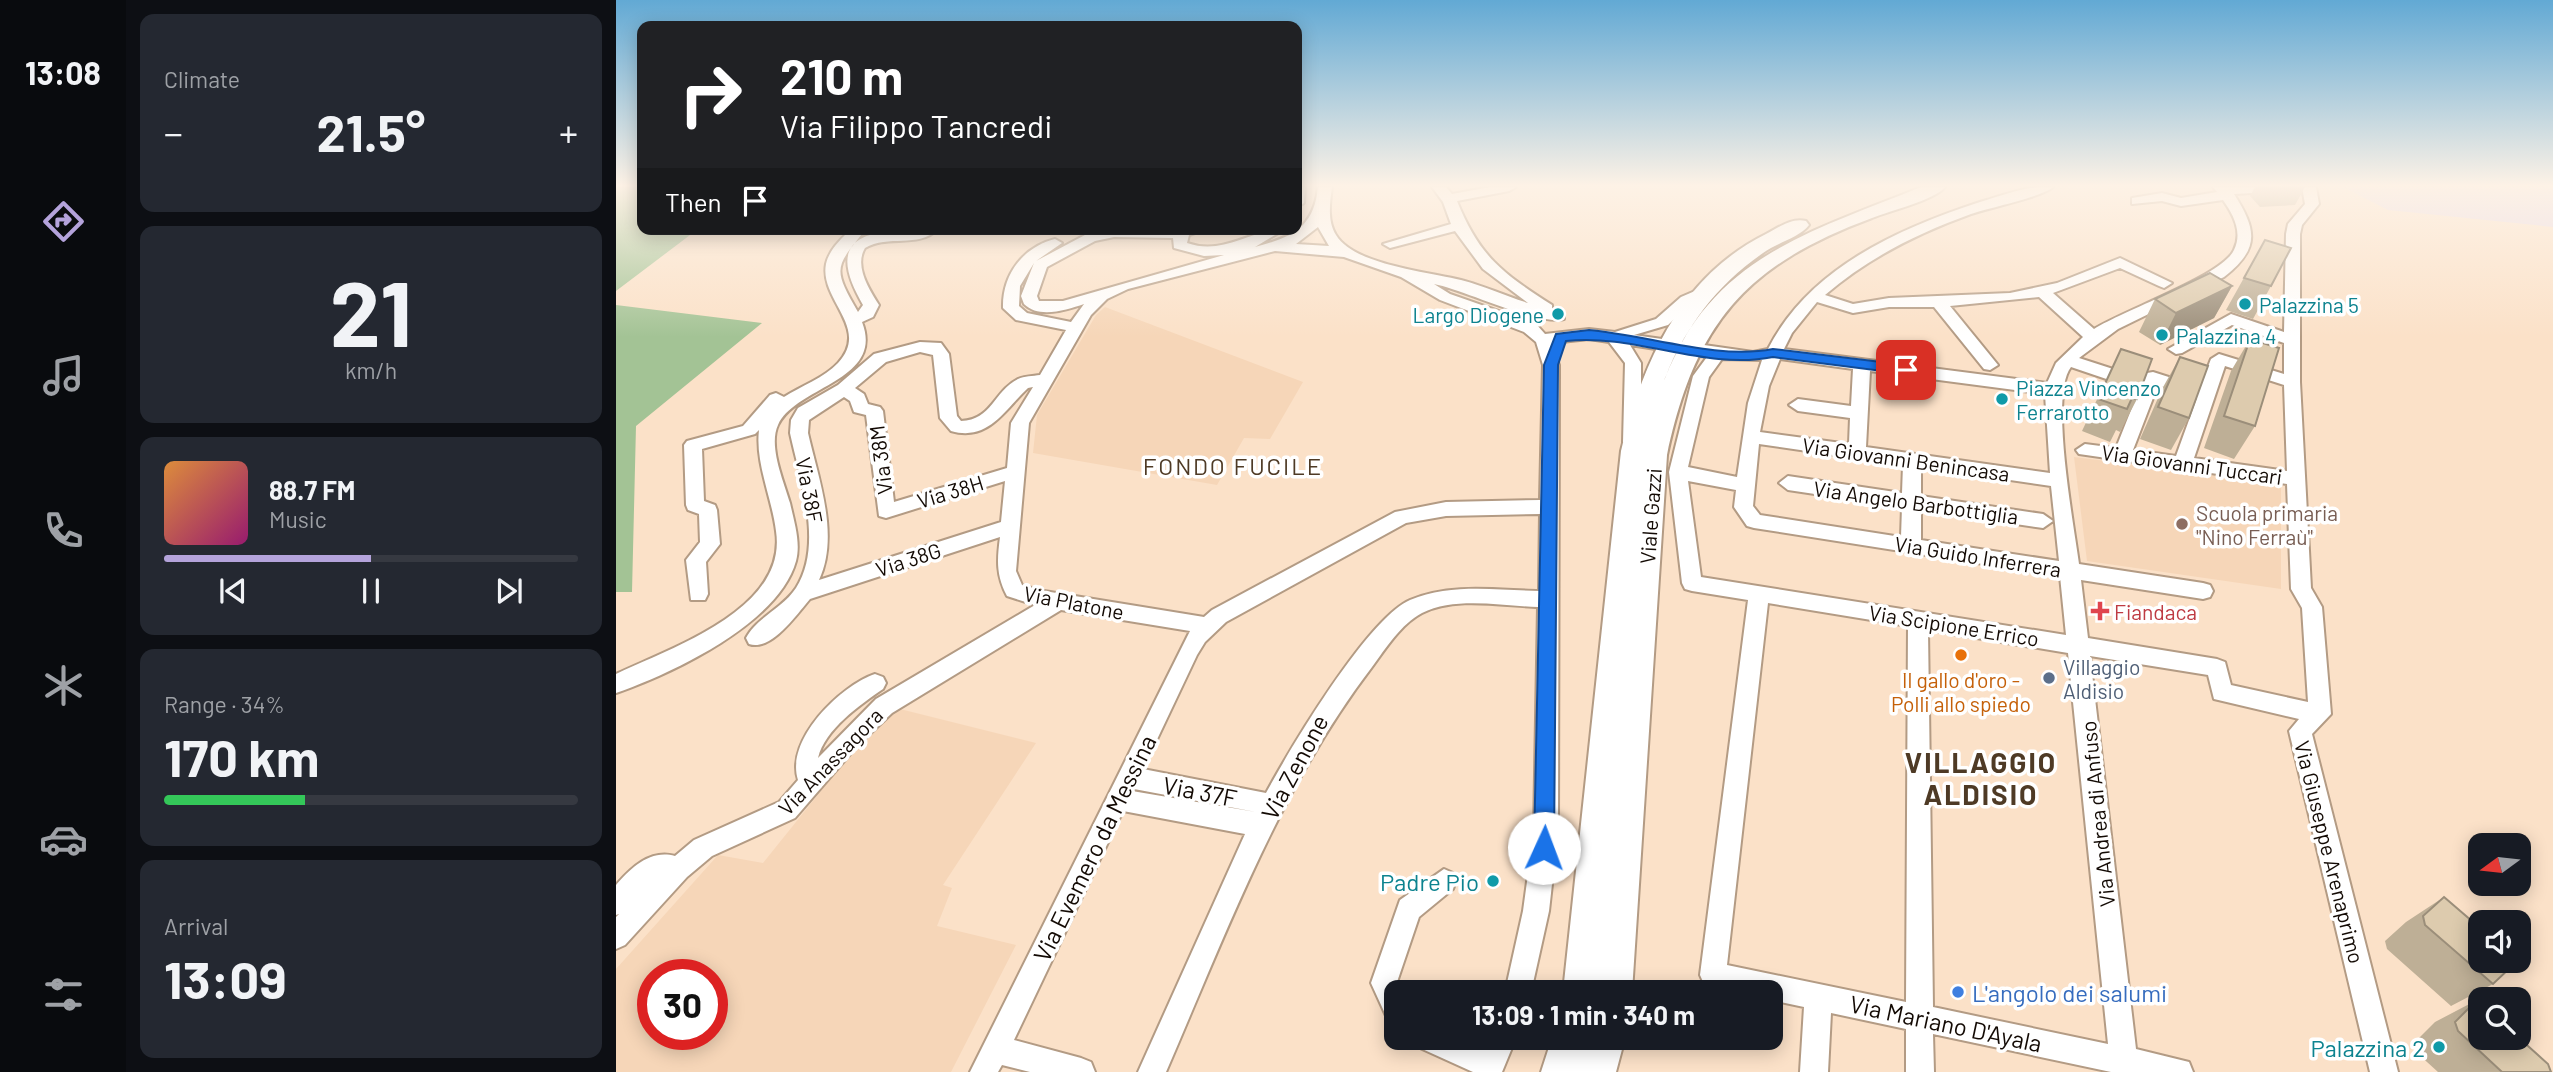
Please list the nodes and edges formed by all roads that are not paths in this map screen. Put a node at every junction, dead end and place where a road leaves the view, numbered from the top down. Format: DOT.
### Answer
graph roads {
  1 [pos="851,237"];
  2 [pos="882,237"];
  3 [pos="895,237"];
  4 [pos="915,237"];
  5 [pos="1069,237"];
  6 [pos="1094,237"];
  7 [pos="1181,237"];
  8 [pos="1263,237"];
  9 [pos="1308,237"];
  10 [pos="1329,237"];
  11 [pos="1416,237"];
  12 [pos="1465,237"];
  13 [pos="1775,237"];
  14 [pos="1811,237"];
  15 [pos="1824,237"];
  16 [pos="1902,237"];
  17 [pos="2248,237"];
  18 [pos="2291,237"];
  19 [pos="1306,241"];
  20 [pos="1390,244"];
  21 [pos="1262,251"];
  22 [pos="1347,253"];
  23 [pos="1406,274"];
  24 [pos="2164,283"];
  25 [pos="1702,293"];
  26 [pos="2043,293"];
  27 [pos="1102,296"];
  28 [pos="1816,297"];
  29 [pos="1938,302"];
  30 [pos="852,320"];
  31 [pos="1556,322"];
  32 [pos="1074,327"];
  33 [pos="1537,333"];
  34 [pos="1589,334"];
  35 [pos="1612,336"];
  36 [pos="2093,337"];
  37 [pos="2292,340"];
  38 [pos="1677,347"];
  39 [pos="2176,349"];
  40 [pos="1718,353"];
  41 [pos="1773,353"];
  42 [pos="1744,356"];
  43 [pos="2068,360"];
  44 [pos="1862,364"];
  45 [pos="1551,365"];
  46 [pos="1990,365"];
  47 [pos="1043,380"];
  48 [pos="1673,380"];
  49 [pos="2291,382"];
  50 [pos="836,384"];
  51 [pos="2149,387"];
  52 [pos="2053,388"];
  53 [pos="2206,395"];
  54 [pos="1798,405"];
  55 [pos="1859,413"];
  56 [pos="1753,437"];
  57 [pos="2085,450"];
  58 [pos="1633,451"];
  59 [pos="1857,452"];
  60 [pos="2122,455"];
  61 [pos="1912,460"];
  62 [pos="2183,463"];
  63 [pos="1014,472"];
  64 [pos="1678,472"];
  65 [pos="2298,479"];
  66 [pos="2060,481"];
  67 [pos="1788,483"];
  68 [pos="1745,485"];
  69 [pos="1912,501"];
  70 [pos="1550,507"];
  71 [pos="886,511"];
  72 [pos="2043,521"];
  73 [pos="1008,527"];
  74 [pos="1911,546"];
  75 [pos="2070,570"];
  76 [pos="2203,591"];
  77 [pos="807,592"];
  78 [pos="698,594"];
  79 [pos="1759,594"];
  80 [pos="1548,600"];
  81 [pos="1059,601"];
  82 [pos="1918,620"];
  83 [pos="1207,626"];
  84 [pos="756,638"];
  85 [pos="2078,645"];
  86 [pos="875,683"];
  87 [pos="616,684"];
  88 [pos="2320,715"];
  89 [pos="1128,777"];
  90 [pos="811,783"];
  91 [pos="1117,799"];
  92 [pos="1267,816"];
  93 [pos="678,869"];
  94 [pos="1444,881"];
  95 [pos="616,903"];
  96 [pos="616,936"];
  97 [pos="1385,980"];
  98 [pos="1520,980"];
  99 [pos="1582,980"];
  100 [pos="1615,980"];
  101 [pos="1818,997"];
  102 [pos="1920,1018"];
  103 [pos="1453,1050"];
  104 [pos="1497,1050"];
  105 [pos="1566,1050"];
  106 [pos="1603,1050"];
  107 [pos="990,1061"];
  108 [pos="2124,1066"];
  109 [pos="1489,1069"];
  110 [pos="1081,1072"];
  111 [pos="1152,1072"];
  112 [pos="1560,1072"];
  113 [pos="1597,1072"];
  114 [pos="1814,1072"];
  115 [pos="1920,1072"];
  116 [pos="2179,1072"];
  117 [pos="2384,1072"];
  1 -- 30 [label="street"];
  2 -- 30 [label="street"];
  3 -- 4 [label="street"];
  5 -- 32 [label="street"];
  6 -- 27 [label="street"];
  7 -- 8 [label="street"];
  9 -- 19 [label="street"];
  10 -- 22 [label="street"];
  11 -- 20 [label="street"];
  12 -- 31 [label="street"];
  13 -- 25 [label="main road, Viale Gazzi"];
  14 -- 38 [label="main road, Viale Gazzi"];
  15 -- 42 [label="street"];
  16 -- 28 [label="street"];
  17 -- 36 [label="street"];
  18 -- 37 [label="street, Via Giuseppe Arenaprimo"];
  19 -- 21 [label="street, Via Platone"];
  19 -- 22 [label="street, Via Platone"];
  21 -- 27 [label="street, Via Platone"];
  22 -- 23 [label="street, Via Platone"];
  23 -- 31 [label="street"];
  23 -- 33 [label="street"];
  24 -- 26 [label="street"];
  25 -- 35 [label="street"];
  25 -- 38 [label="main road, Viale Gazzi"];
  26 -- 29 [label="street"];
  26 -- 36 [label="street"];
  27 -- 32 [label="street, Via Platone"];
  28 -- 29 [label="street"];
  28 -- 41 [label="street"];
  29 -- 46 [label="street"];
  30 -- 50 [label="street"];
  31 -- 33 [label="street"];
  31 -- 33 [label="street"];
  31 -- 34 [label="street"];
  31 -- 45 [label="street"];
  32 -- 47 [label="street, Via Platone"];
  33 -- 45 [label="street"];
  34 -- 35 [label="street"];
  35 -- 38 [label="street"];
  35 -- 58 [label="street"];
  36 -- 43 [label="street"];
  37 -- 39 [label="street"];
  37 -- 49 [label="street, Via Giuseppe Arenaprimo"];
  38 -- 40 [label="street"];
  38 -- 48 [label="main road, Viale Gazzi"];
  38 -- 58 [label="main road, Viale Gazzi"];
  40 -- 42 [label="street"];
  40 -- 48 [label="street"];
  40 -- 64 [label="street"];
  41 -- 42 [label="street"];
  41 -- 44 [label="street"];
  41 -- 56 [label="street"];
  43 -- 51 [label="street"];
  43 -- 52 [label="street"];
  44 -- 52 [label="street"];
  44 -- 55 [label="street"];
  45 -- 70 [label="street"];
  47 -- 50 [label="street, Via 38F"];
  47 -- 63 [label="street, Via Platone"];
  48 -- 100 [label="main road, Viale Gazzi"];
  49 -- 53 [label="street"];
  49 -- 65 [label="street, Via Giuseppe Arenaprimo"];
  50 -- 71 [label="street, Via 38M"];
  50 -- 77 [label="street, Via 38F"];
  50 -- 78 [label="street"];
  50 -- 87 [label="street"];
  51 -- 53 [label="street"];
  51 -- 60 [label="street"];
  52 -- 66 [label="street, Via Andrea di Anfuso"];
  53 -- 62 [label="street"];
  54 -- 55 [label="street"];
  55 -- 59 [label="street"];
  56 -- 59 [label="street, Via Giovanni Benincasa"];
  56 -- 68 [label="street"];
  57 -- 60 [label="street, Via Giovanni Tuccari"];
  58 -- 99 [label="main road, Viale Gazzi"];
  59 -- 61 [label="street, Via Giovanni Benincasa"];
  60 -- 62 [label="street, Via Giovanni Tuccari"];
  61 -- 66 [label="street, Via Giovanni Benincasa"];
  61 -- 69 [label="street"];
  62 -- 65 [label="street, Via Giovanni Tuccari"];
  63 -- 71 [label="street, Via 38H"];
  63 -- 73 [label="street, Via Platone"];
  64 -- 68 [label="street"];
  64 -- 79 [label="street, Via Scipione Errico"];
  65 -- 88 [label="street, Via Giuseppe Arenaprimo"];
  66 -- 75 [label="street, Via Andrea di Anfuso"];
  67 -- 69 [label="street, Via Angelo Barbottiglia"];
  68 -- 74 [label="street, Via Guido Inferrera"];
  69 -- 72 [label="street, Via Angelo Barbottiglia"];
  69 -- 74 [label="street"];
  70 -- 80 [label="street"];
  70 -- 83 [label="street"];
  73 -- 77 [label="street, Via 38G"];
  73 -- 81 [label="street, Via Platone"];
  74 -- 75 [label="street, Via Guido Inferrera"];
  75 -- 76 [label="street, Via Guido Inferrera"];
  75 -- 85 [label="street, Via Andrea di Anfuso"];
  77 -- 84 [label="street, Via 38F"];
  79 -- 82 [label="street, Via Scipione Errico"];
  79 -- 101 [label="street, Via Mariano D'Ayala"];
  80 -- 92 [label="street, Via Zenone"];
  80 -- 98 [label="street"];
  81 -- 83 [label="street, Via Platone"];
  81 -- 90 [label="street, Via Anassagora"];
  82 -- 85 [label="street, Via Scipione Errico"];
  82 -- 102 [label="street"];
  83 -- 89 [label="street, Via Evemero da Messina"];
  85 -- 88 [label="street, Via Scipione Errico"];
  85 -- 108 [label="street, Via Andrea di Anfuso"];
  86 -- 90 [label="street"];
  88 -- 117 [label="street, Via Giuseppe Arenaprimo"];
  89 -- 91 [label="street, Via Evemero da Messina"];
  89 -- 92 [label="street, Via 37F"];
  90 -- 93 [label="street, Via Anassagora"];
  91 -- 92 [label="street, Via 37F"];
  91 -- 107 [label="street, Via Evemero da Messina"];
  92 -- 111 [label="street, Via Zenone"];
  93 -- 95 [label="street"];
  93 -- 96 [label="street, Via Anassagora"];
  94 -- 97 [label="street"];
  101 -- 102 [label="street, Via Mariano D'Ayala"];
  101 -- 114 [label="street"];
  102 -- 108 [label="street, Via Mariano D'Ayala"];
  102 -- 115 [label="street"];
  103 -- 109 [label="street"];
  104 -- 109 [label="street"];
  105 -- 112 [label="main road"];
  106 -- 113 [label="main road"];
  107 -- 110 [label="street"];
  108 -- 116 [label="street, Via Mariano D'Ayala"];
}
